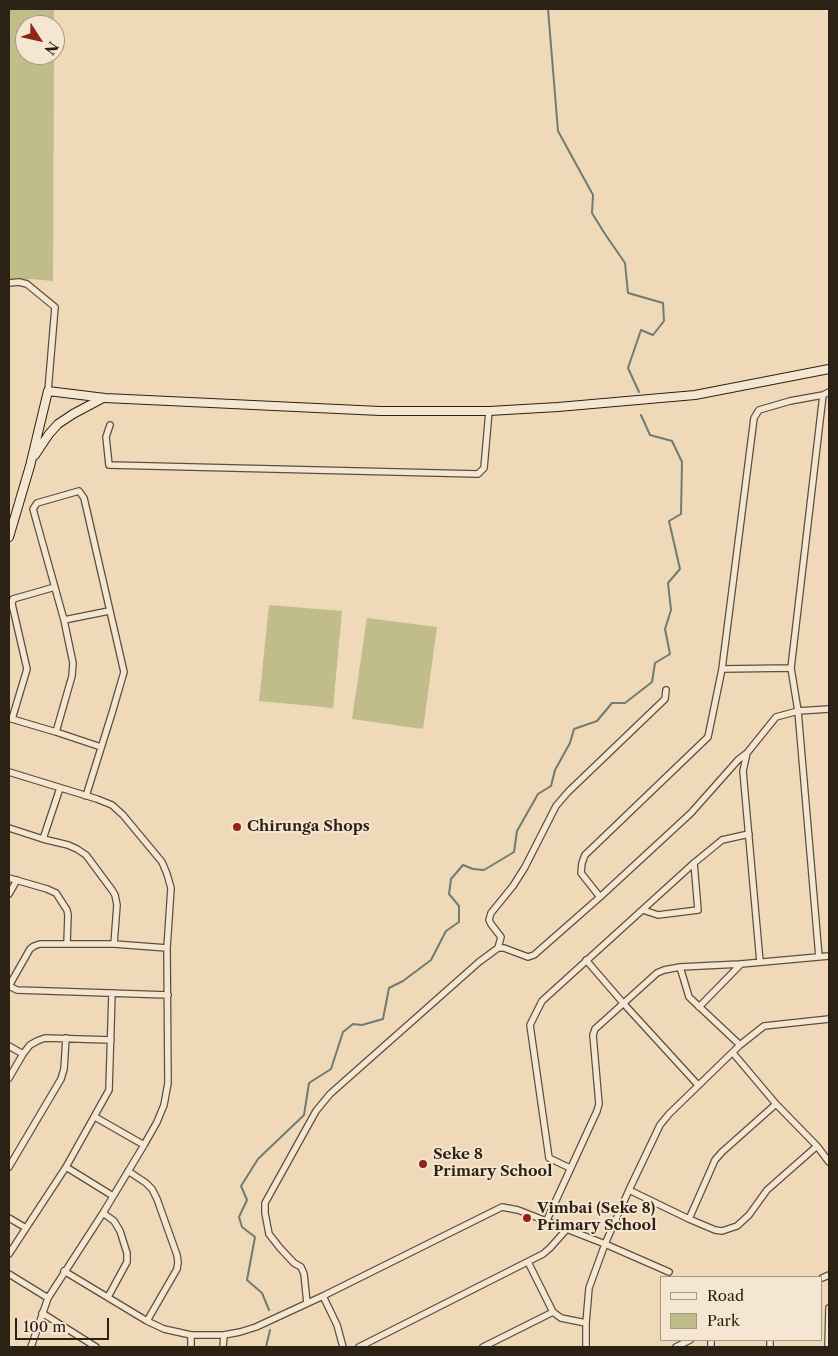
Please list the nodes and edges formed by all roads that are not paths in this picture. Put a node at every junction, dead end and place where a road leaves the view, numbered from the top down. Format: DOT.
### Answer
graph roads {
  1 [pos="9,283"];
  2 [pos="829,369"];
  3 [pos="48,392"];
  4 [pos="826,394"];
  5 [pos="105,398"];
  6 [pos="488,411"];
  7 [pos="110,425"];
  8 [pos="30,466"];
  9 [pos="9,537"];
  10 [pos="55,587"];
  11 [pos="110,611"];
  12 [pos="64,620"];
  13 [pos="791,668"];
  14 [pos="722,669"];
  15 [pos="666,690"];
  16 [pos="829,709"];
  17 [pos="798,711"];
  18 [pos="10,719"];
  19 [pos="56,732"];
  20 [pos="102,747"];
  21 [pos="747,752"];
  22 [pos="9,772"];
  23 [pos="60,788"];
  24 [pos="86,796"];
  25 [pos="9,828"];
  26 [pos="749,834"];
  27 [pos="44,840"];
  28 [pos="694,863"];
  29 [pos="9,878"];
  30 [pos="17,880"];
  31 [pos="9,894"];
  32 [pos="600,897"];
  33 [pos="643,910"];
  34 [pos="67,944"];
  35 [pos="114,944"];
  36 [pos="167,948"];
  37 [pos="498,948"];
  38 [pos="829,956"];
  39 [pos="818,957"];
  40 [pos="586,960"];
  41 [pos="760,962"];
  42 [pos="741,964"];
  43 [pos="680,967"];
  44 [pos="9,986"];
  45 [pos="112,993"];
  46 [pos="168,995"];
  47 [pos="624,1004"];
  48 [pos="699,1007"];
  49 [pos="829,1019"];
  50 [pos="66,1038"];
  51 [pos="111,1040"];
  52 [pos="9,1046"];
  53 [pos="740,1046"];
  54 [pos="733,1053"];
  55 [pos="23,1054"];
  56 [pos="9,1078"];
  57 [pos="698,1085"];
  58 [pos="776,1104"];
  59 [pos="95,1117"];
  60 [pos="144,1145"];
  61 [pos="817,1146"];
  62 [pos="829,1162"];
  63 [pos="9,1167"];
  64 [pos="66,1167"];
  65 [pos="570,1168"];
  66 [pos="128,1172"];
  67 [pos="629,1190"];
  68 [pos="113,1196"];
  69 [pos="103,1213"];
  70 [pos="9,1218"];
  71 [pos="689,1219"];
  72 [pos="546,1222"];
  73 [pos="26,1228"];
  74 [pos="566,1230"];
  75 [pos="605,1244"];
  76 [pos="9,1254"];
  77 [pos="528,1262"];
  78 [pos="64,1271"];
  79 [pos="669,1272"];
  80 [pos="9,1274"];
  81 [pos="324,1296"];
  82 [pos="108,1297"];
  83 [pos="48,1298"];
  84 [pos="307,1303"];
  85 [pos="829,1308"];
  86 [pos="553,1312"];
  87 [pos="42,1313"];
  88 [pos="147,1321"];
  89 [pos="586,1323"];
  90 [pos="191,1335"];
  91 [pos="224,1336"];
  92 [pos="688,1341"];
  93 [pos="31,1347"];
  94 [pos="96,1347"];
  95 [pos="191,1347"];
  96 [pos="223,1347"];
  97 [pos="343,1347"];
  98 [pos="359,1347"];
  99 [pos="483,1347"];
  100 [pos="586,1347"];
  101 [pos="676,1347"];
  102 [pos="828,1347"];
  1 -- 3 [label="street"];
  2 -- 6 [label="main road"];
  3 -- 5 [label="main road"];
  3 -- 8 [label="main road"];
  4 -- 13 [label="street"];
  4 -- 14 [label="street"];
  5 -- 6 [label="main road"];
  5 -- 8 [label="main road"];
  6 -- 7 [label="street"];
  8 -- 9 [label="main road"];
  10 -- 11 [label="street"];
  10 -- 12 [label="street"];
  10 -- 18 [label="street"];
  11 -- 12 [label="street"];
  11 -- 20 [label="street"];
  12 -- 19 [label="street"];
  13 -- 14 [label="street"];
  13 -- 17 [label="street"];
  14 -- 32 [label="street"];
  15 -- 37 [label="street"];
  16 -- 17 [label="street"];
  17 -- 21 [label="street"];
  17 -- 39 [label="street"];
  18 -- 19 [label="street"];
  19 -- 20 [label="street"];
  20 -- 24 [label="street"];
  21 -- 26 [label="street"];
  21 -- 32 [label="street"];
  22 -- 23 [label="street"];
  23 -- 24 [label="street"];
  23 -- 27 [label="street"];
  24 -- 36 [label="street"];
  25 -- 27 [label="street"];
  26 -- 28 [label="street"];
  26 -- 41 [label="street"];
  27 -- 35 [label="street"];
  28 -- 33 [label="street"];
  28 -- 33 [label="street"];
  29 -- 30 [label="street"];
  30 -- 31 [label="street"];
  30 -- 34 [label="street"];
  32 -- 37 [label="street"];
  33 -- 40 [label="street"];
  34 -- 35 [label="street"];
  34 -- 44 [label="street"];
  35 -- 36 [label="street"];
  36 -- 46 [label="street"];
  37 -- 84 [label="street"];
  38 -- 39 [label="street"];
  39 -- 41 [label="street"];
  40 -- 47 [label="street"];
  40 -- 65 [label="street"];
  41 -- 42 [label="street"];
  42 -- 43 [label="street"];
  42 -- 48 [label="street"];
  43 -- 47 [label="street"];
  43 -- 48 [label="street"];
  44 -- 45 [label="street"];
  45 -- 46 [label="street"];
  45 -- 51 [label="street"];
  46 -- 60 [label="street"];
  47 -- 57 [label="street"];
  47 -- 65 [label="street"];
  48 -- 53 [label="street"];
  49 -- 53 [label="street"];
  50 -- 51 [label="street"];
  50 -- 55 [label="street"];
  50 -- 63 [label="street"];
  51 -- 59 [label="street"];
  52 -- 55 [label="street"];
  53 -- 54 [label="street"];
  54 -- 57 [label="street"];
  54 -- 58 [label="street"];
  55 -- 56 [label="street"];
  57 -- 67 [label="street"];
  58 -- 61 [label="street"];
  58 -- 71 [label="street"];
  59 -- 60 [label="street"];
  59 -- 64 [label="street"];
  60 -- 66 [label="street"];
  61 -- 62 [label="street"];
  61 -- 71 [label="street"];
  64 -- 68 [label="street"];
  64 -- 73 [label="street"];
  65 -- 72 [label="street"];
  66 -- 68 [label="street"];
  66 -- 88 [label="street"];
  67 -- 71 [label="street"];
  67 -- 75 [label="street"];
  68 -- 69 [label="street"];
  69 -- 78 [label="street"];
  69 -- 82 [label="street"];
  70 -- 73 [label="street"];
  72 -- 74 [label="street"];
  72 -- 81 [label="street"];
  73 -- 76 [label="street"];
  74 -- 75 [label="street"];
  74 -- 77 [label="street"];
  75 -- 79 [label="street"];
  75 -- 89 [label="street"];
  77 -- 86 [label="street"];
  77 -- 98 [label="street"];
  78 -- 82 [label="street"];
  78 -- 83 [label="street"];
  80 -- 83 [label="street"];
  81 -- 84 [label="street"];
  81 -- 97 [label="street"];
  82 -- 88 [label="street"];
  83 -- 87 [label="street"];
  84 -- 91 [label="street"];
  85 -- 102 [label="street"];
  86 -- 89 [label="street"];
  86 -- 99 [label="street"];
  87 -- 93 [label="street"];
  87 -- 94 [label="street"];
  88 -- 90 [label="street"];
  89 -- 100 [label="street"];
  90 -- 91 [label="street"];
  90 -- 95 [label="street"];
  91 -- 96 [label="street"];
  92 -- 101 [label="street"];
}
